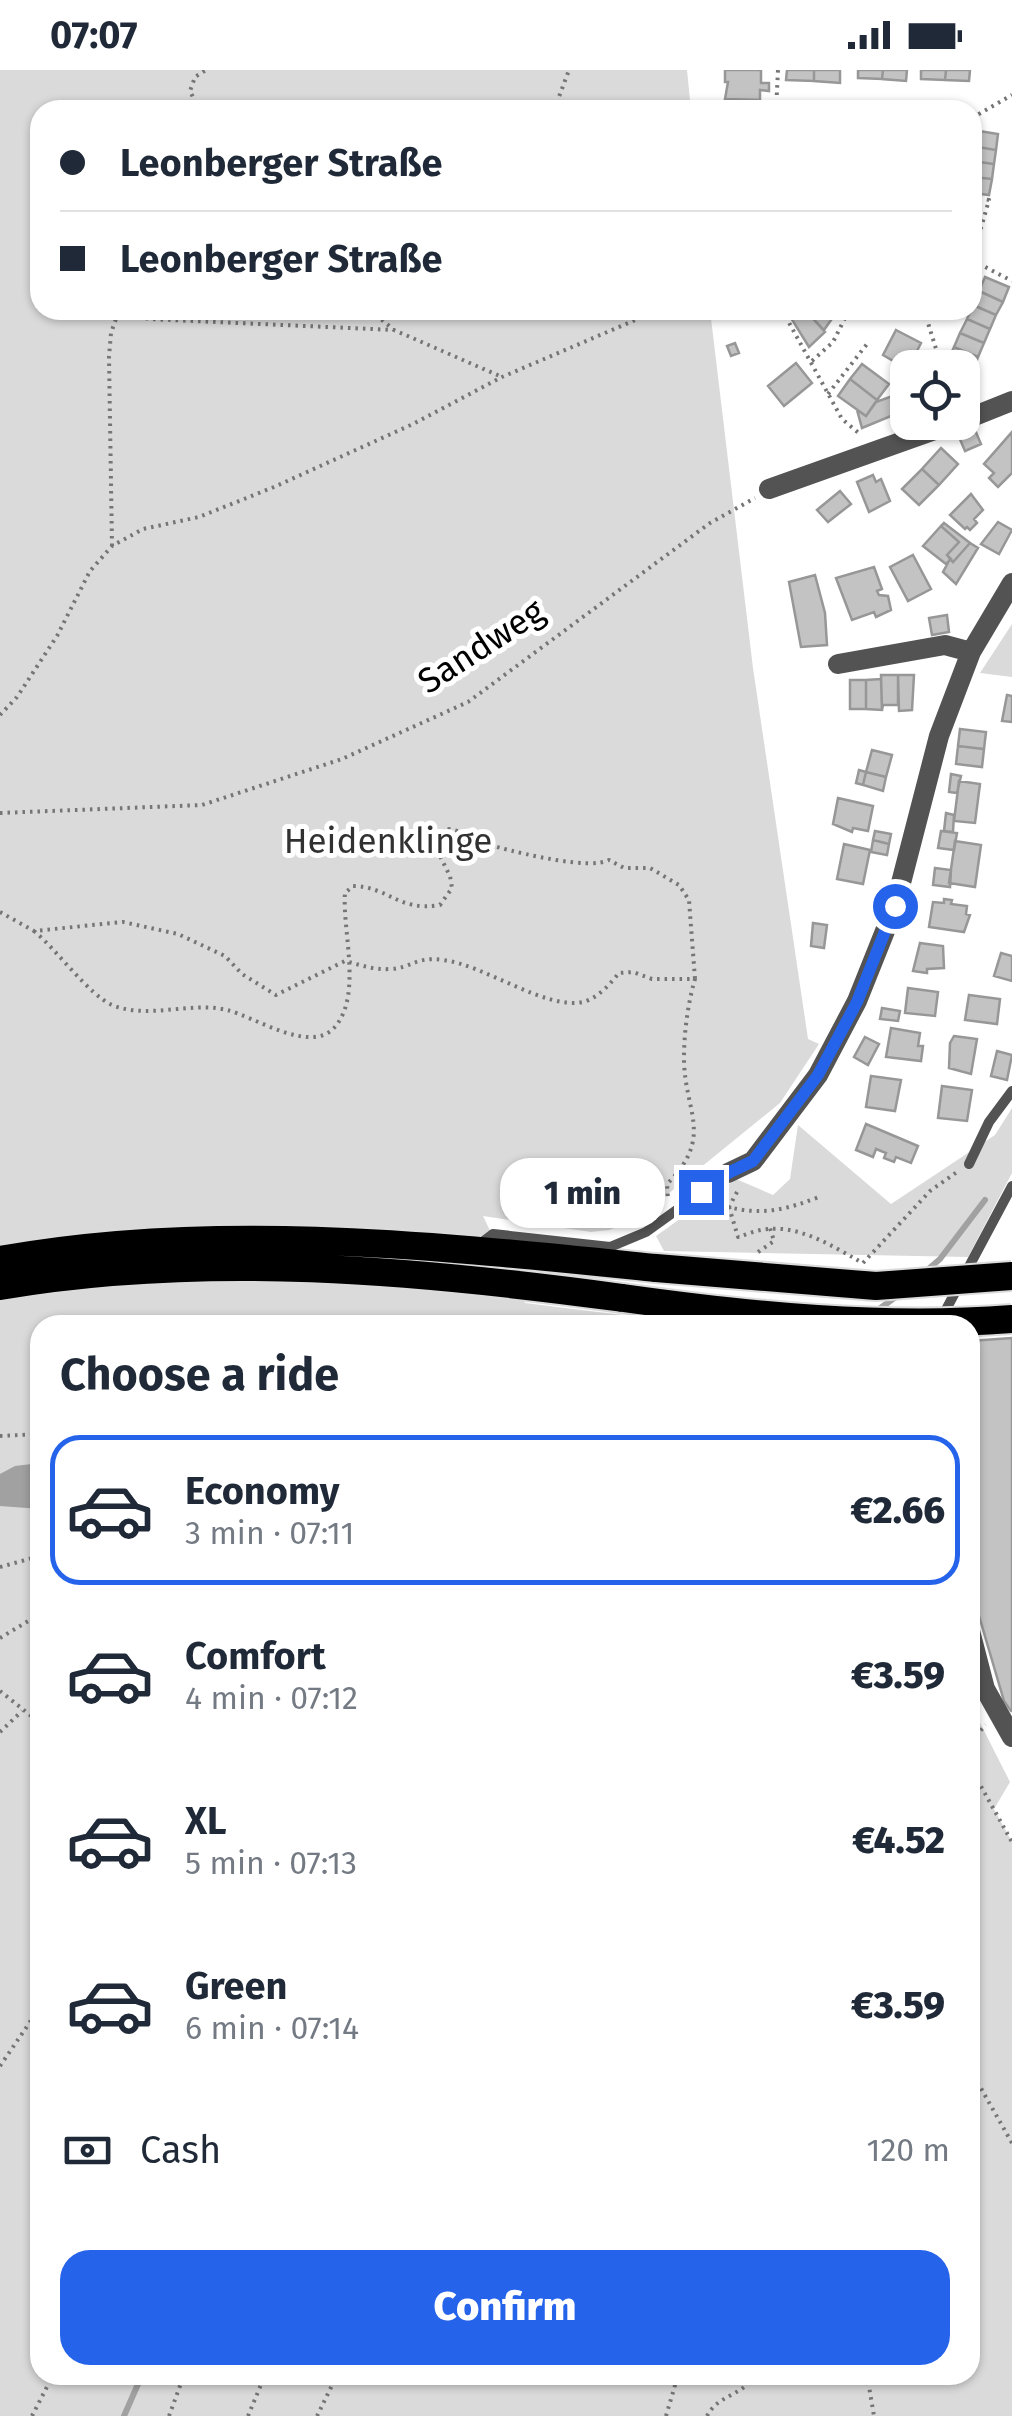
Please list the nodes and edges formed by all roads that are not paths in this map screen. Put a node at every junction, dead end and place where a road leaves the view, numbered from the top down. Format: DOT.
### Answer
graph roads {
  1 [pos="1012,402"];
  2 [pos="980,414"];
  3 [pos="909,440"];
  4 [pos="769,490"];
  5 [pos="1012,582"];
  6 [pos="971,652"];
  7 [pos="838,664"];
  8 [pos="1012,1091"];
  9 [pos="969,1164"];
  10 [pos="728,1173"];
  11 [pos="1012,1186"];
  12 [pos="473,1250"];
  13 [pos="0,1260"];
  14 [pos="1012,1276"];
  15 [pos="0,1286"];
  16 [pos="764,1315"];
  17 [pos="943,1315"];
  18 [pos="1012,1320"];
  19 [pos="980,1321"];
  20 [pos="980,1670"];
  21 [pos="1012,1738"];
  1 -- 2 [label="street"];
  3 -- 4 [label="street"];
  5 -- 6 [label="street"];
  6 -- 7 [label="street"];
  6 -- 10 [label="street"];
  8 -- 9 [label="lane"];
  10 -- 12 [label="lane"];
  11 -- 17 [label="lane"];
  12 -- 13 [label="highway"];
  12 -- 14 [label="highway, bridge"];
  15 -- 16 [label="highway, bridge"];
  18 -- 19 [label="highway, bridge"];
  20 -- 21 [label="street"];
}
